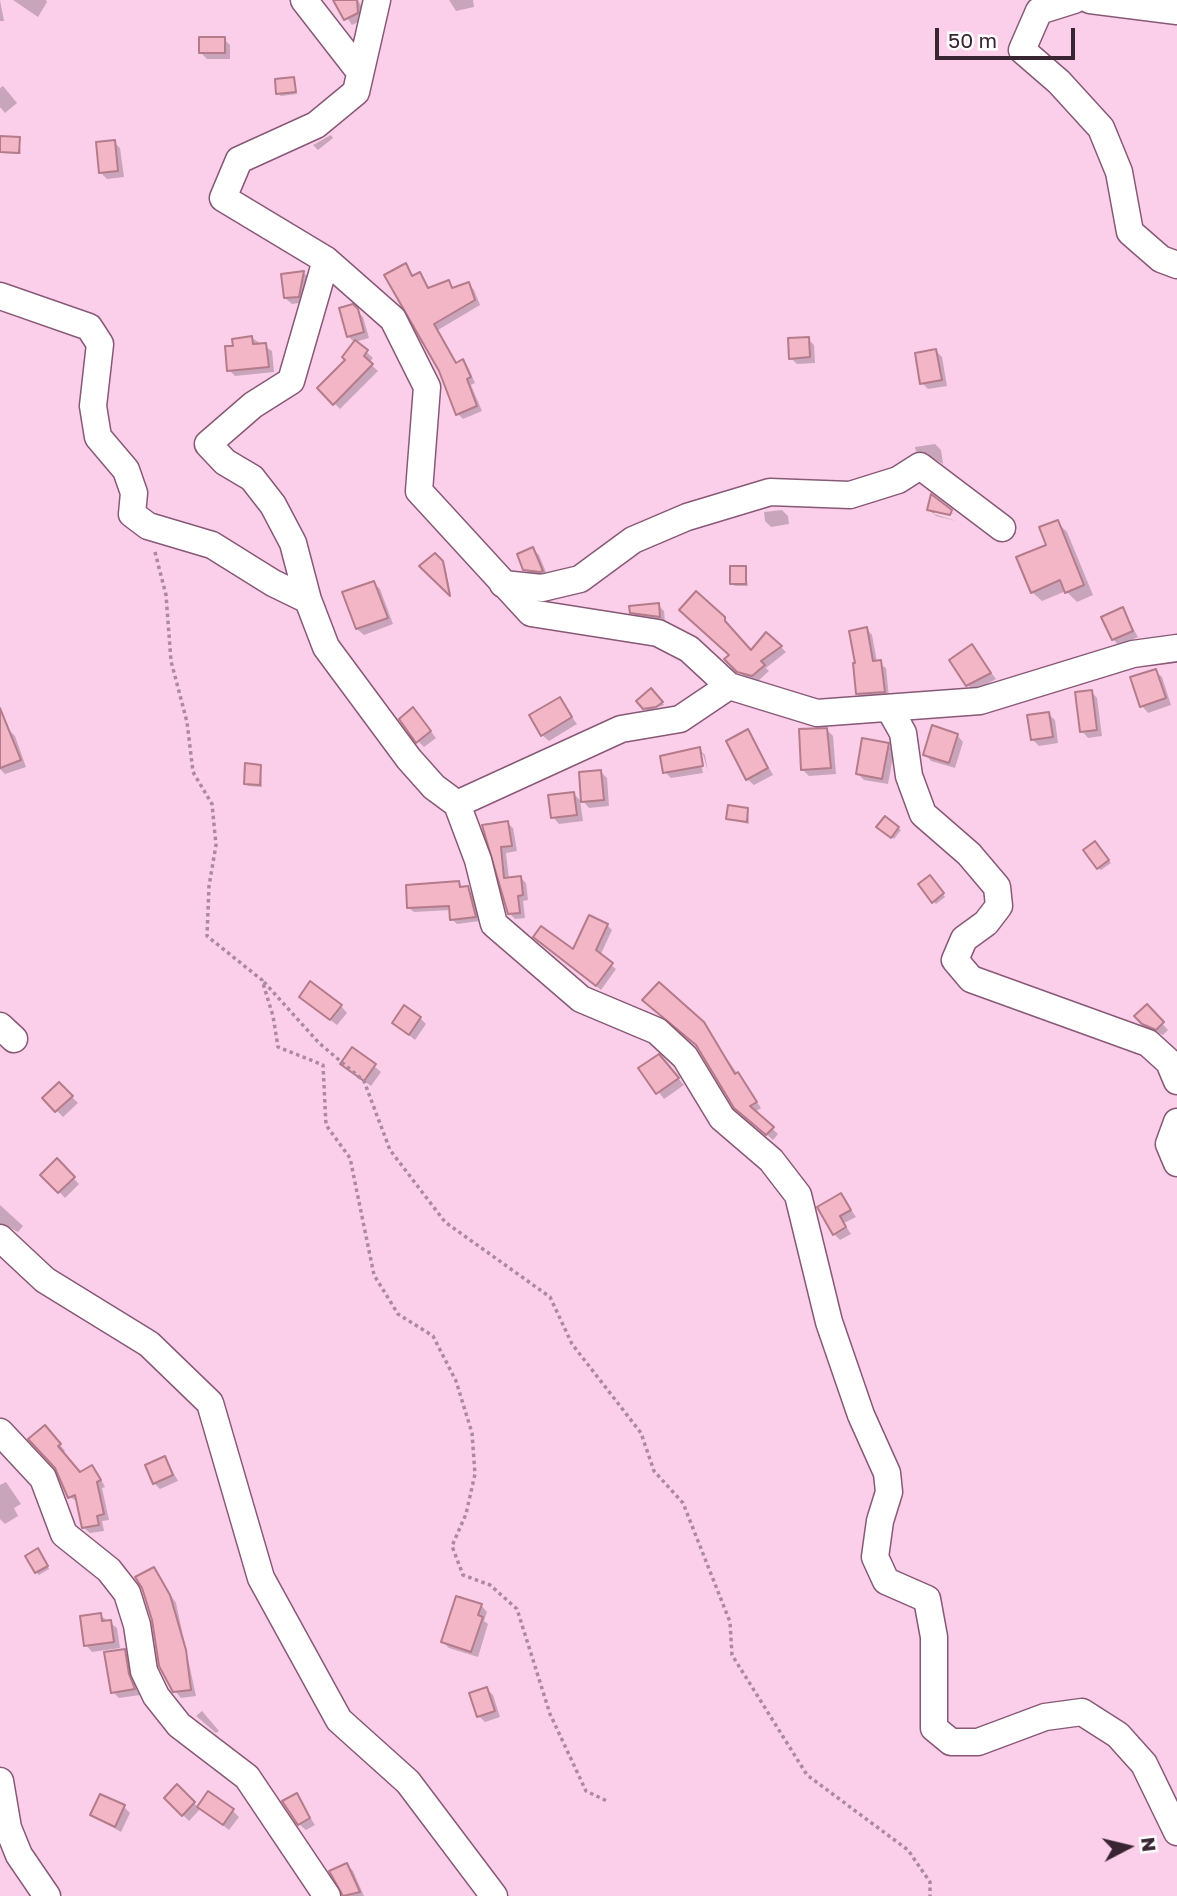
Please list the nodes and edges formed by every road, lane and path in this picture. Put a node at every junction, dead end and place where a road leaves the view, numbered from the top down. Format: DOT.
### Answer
graph roads {
  1 [pos="304,0"];
  2 [pos="377,0"];
  3 [pos="1074,0"];
  4 [pos="1090,0"];
  5 [pos="1177,11"];
  6 [pos="360,72"];
  7 [pos="326,260"];
  8 [pos="1177,265"];
  9 [pos="0,296"];
  10 [pos="148,526"];
  11 [pos="1002,528"];
  12 [pos="503,584"];
  13 [pos="308,600"];
  14 [pos="1177,648"];
  15 [pos="729,686"];
  16 [pos="889,708"];
  17 [pos="457,804"];
  18 [pos="262,980"];
  19 [pos="1177,1081"];
  20 [pos="1177,1122"];
  21 [pos="1177,1163"];
  22 [pos="0,1238"];
  23 [pos="0,1432"];
  24 [pos="0,1781"];
  25 [pos="610,1802"];
  26 [pos="1177,1832"];
  27 [pos="47,1896"];
  28 [pos="327,1896"];
  29 [pos="494,1896"];
  30 [pos="930,1896"];
  1 -- 6 [label="street"];
  2 -- 6 [label="street"];
  3 -- 8 [label="street"];
  4 -- 5 [label="street"];
  6 -- 7 [label="street"];
  7 -- 12 [label="street"];
  7 -- 13 [label="street"];
  9 -- 10 [label="street"];
  10 -- 13 [label="street"];
  10 -- 18 [label="path"];
  11 -- 12 [label="street"];
  12 -- 15 [label="street"];
  13 -- 17 [label="street"];
  14 -- 16 [label="street"];
  15 -- 16 [label="street"];
  15 -- 17 [label="street"];
  16 -- 19 [label="street"];
  17 -- 26 [label="street"];
  18 -- 25 [label="path"];
  18 -- 30 [label="path"];
  20 -- 21 [label="street"];
  22 -- 29 [label="street"];
  23 -- 28 [label="street"];
  24 -- 27 [label="street"];
}
